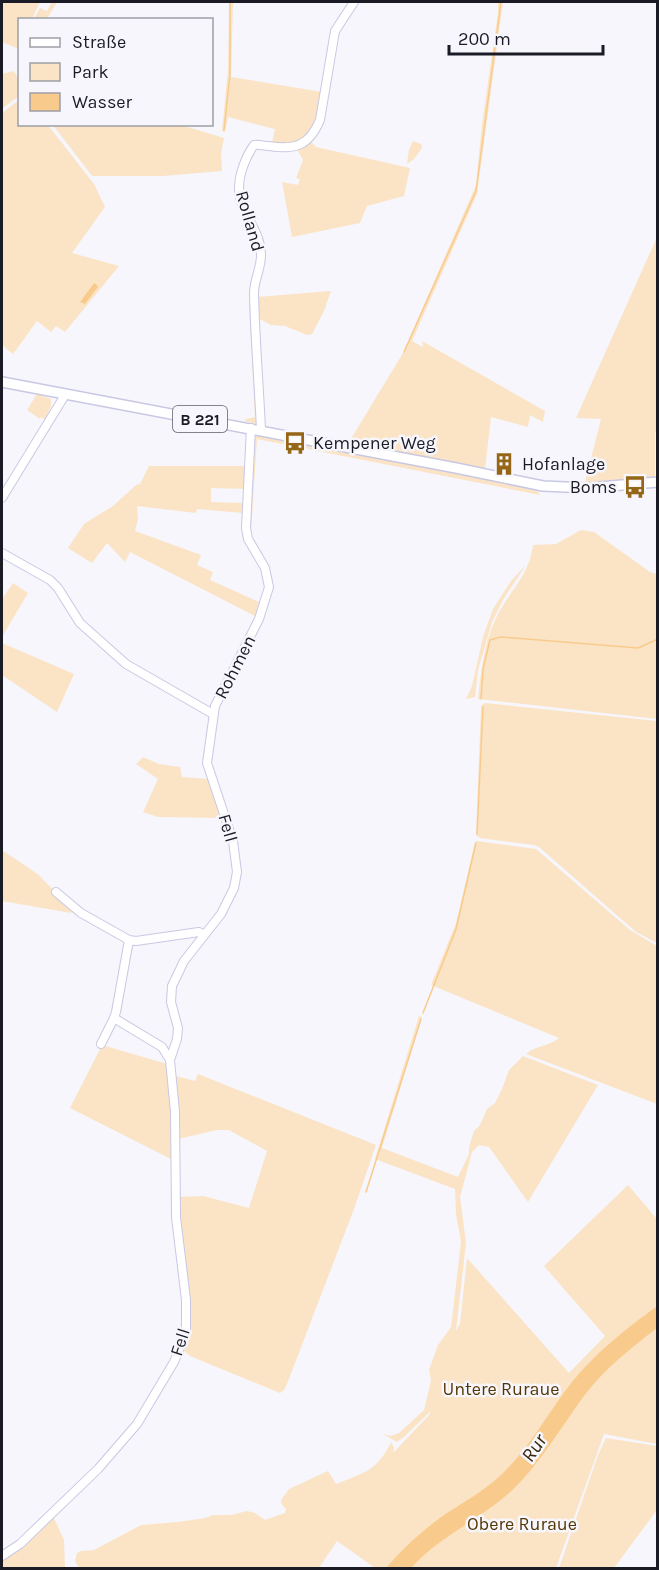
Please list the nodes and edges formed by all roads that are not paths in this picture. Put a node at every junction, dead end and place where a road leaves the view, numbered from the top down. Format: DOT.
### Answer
graph roads {
  1 [pos="354,2"];
  2 [pos="2,382"];
  3 [pos="65,395"];
  4 [pos="251,428"];
  5 [pos="261,430"];
  6 [pos="657,482"];
  7 [pos="2,498"];
  8 [pos="2,553"];
  9 [pos="213,714"];
  10 [pos="56,892"];
  11 [pos="204,935"];
  12 [pos="129,940"];
  13 [pos="114,1018"];
  14 [pos="101,1044"];
  15 [pos="174,1045"];
  16 [pos="162,1047"];
  17 [pos="170,1060"];
  18 [pos="2,1556"];
  1 -- 5 [label="street, Rolland"];
  2 -- 3 [label="main road, B 221"];
  3 -- 4 [label="main road, B 221"];
  3 -- 7 [label="street"];
  4 -- 5 [label="main road, B 221"];
  4 -- 9 [label="street, Rohmen"];
  5 -- 6 [label="main road, B 221"];
  8 -- 9 [label="street, Rohmen"];
  9 -- 11 [label="street, Fell"];
  10 -- 12 [label="street"];
  11 -- 12 [label="street"];
  11 -- 15 [label="street, Fell"];
  12 -- 13 [label="street"];
  13 -- 14 [label="street"];
  13 -- 16 [label="street, Fell"];
  15 -- 16 [label="street"];
  15 -- 17 [label="street, Fell"];
  16 -- 17 [label="street, Fell"];
  17 -- 18 [label="street, Fell"];
}
